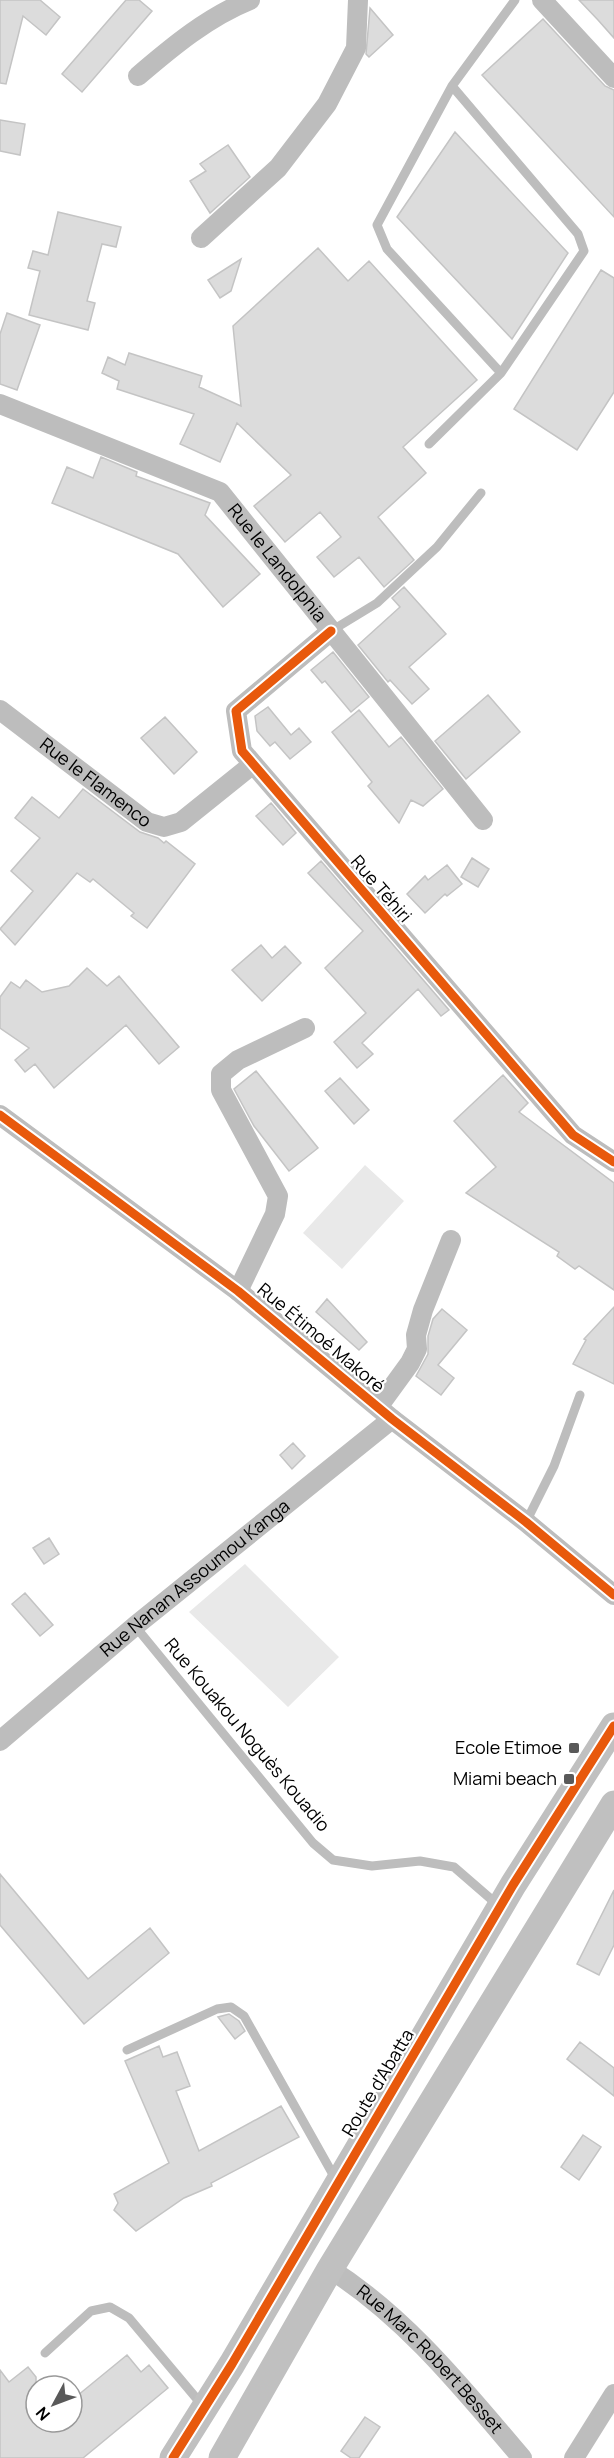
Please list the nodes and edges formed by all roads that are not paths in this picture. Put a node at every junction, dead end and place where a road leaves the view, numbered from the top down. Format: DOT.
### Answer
graph roads {
  1 [pos="250,0"];
  2 [pos="358,0"];
  3 [pos="515,0"];
  4 [pos="542,0"];
  5 [pos="138,76"];
  6 [pos="614,78"];
  7 [pos="452,86"];
  8 [pos="201,238"];
  9 [pos="501,373"];
  10 [pos="0,404"];
  11 [pos="429,444"];
  12 [pos="481,493"];
  13 [pos="331,631"];
  14 [pos="0,710"];
  15 [pos="252,765"];
  16 [pos="483,820"];
  17 [pos="305,1028"];
  18 [pos="0,1115"];
  19 [pos="614,1162"];
  20 [pos="451,1240"];
  21 [pos="238,1291"];
  22 [pos="580,1395"];
  23 [pos="385,1413"];
  24 [pos="526,1522"];
  25 [pos="614,1595"];
  26 [pos="135,1626"];
  27 [pos="614,1726"];
  28 [pos="0,1741"];
  29 [pos="614,1804"];
  30 [pos="501,1908"];
  31 [pos="127,2049"];
  32 [pos="338,2183"];
  33 [pos="330,2269"];
  34 [pos="45,2353"];
  35 [pos="614,2394"];
  36 [pos="205,2409"];
  37 [pos="173,2458"];
  38 [pos="222,2458"];
  39 [pos="522,2458"];
  40 [pos="574,2458"];
  1 -- 5 [label="street"];
  2 -- 8 [label="street"];
  3 -- 7 [label="lane"];
  4 -- 6 [label="street"];
  7 -- 9 [label="lane"];
  7 -- 9 [label="lane"];
  9 -- 11 [label="lane"];
  10 -- 13 [label="street, Rue le Landolphia"];
  12 -- 13 [label="lane"];
  13 -- 15 [label="street, Rue Téhiri"];
  13 -- 16 [label="street, Rue le Landolphia"];
  14 -- 15 [label="street, Rue le Flamenco"];
  15 -- 19 [label="street, Rue Téhiri"];
  17 -- 21 [label="street"];
  18 -- 21 [label="street, Rue Étimoé Makoré"];
  20 -- 23 [label="street, Rue Nanan Assoumou Kanga"];
  21 -- 23 [label="street, Rue Étimoé Makoré"];
  22 -- 24 [label="lane"];
  23 -- 24 [label="street, Rue Étimoé Makoré"];
  23 -- 26 [label="street, Rue Nanan Assoumou Kanga"];
  24 -- 25 [label="street, Rue Étimoé Makoré"];
  26 -- 28 [label="street, Rue Nanan Assoumou Kanga"];
  26 -- 30 [label="lane, Rue Kouakou Noguès Kouadio"];
  27 -- 30 [label="street, Route d'Abatta"];
  29 -- 33 [label="street"];
  30 -- 32 [label="street, Route d'Abatta"];
  31 -- 32 [label="lane"];
  32 -- 36 [label="street, Route d'Abatta"];
  33 -- 38 [label="street"];
  33 -- 39 [label="street, Rue Marc Robert Besset"];
  34 -- 36 [label="lane"];
  35 -- 40 [label="street"];
  36 -- 37 [label="street, Route d'Abatta"];
}
